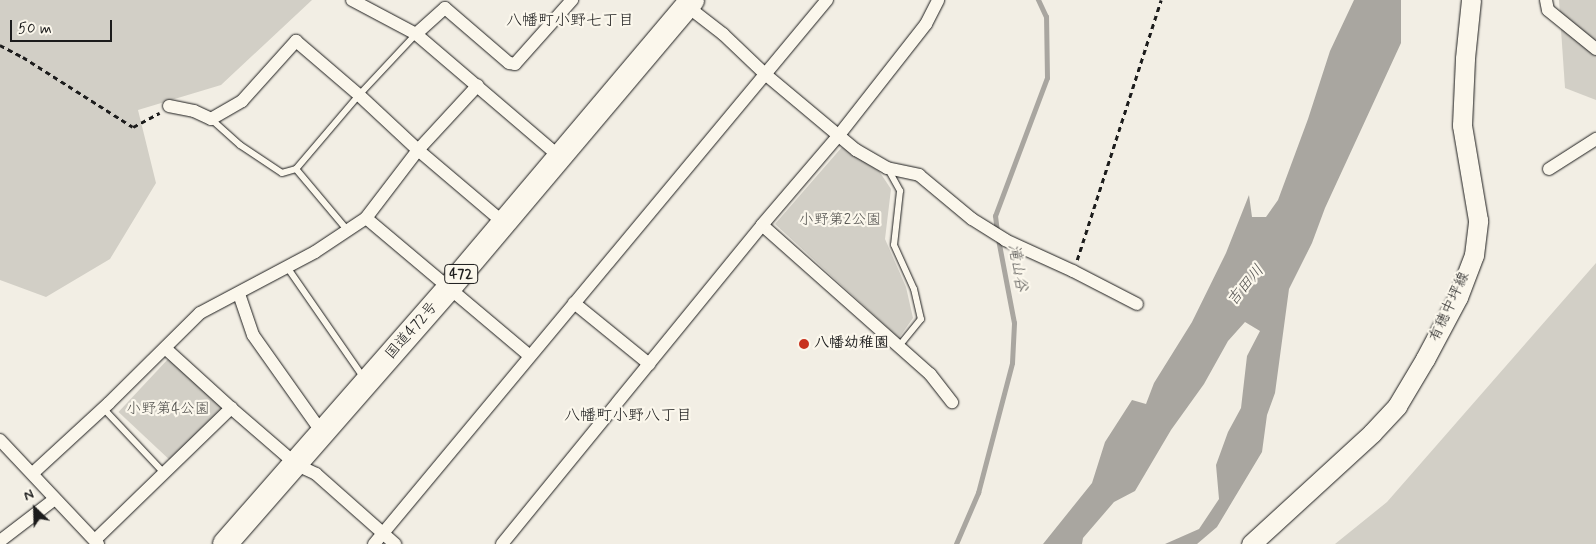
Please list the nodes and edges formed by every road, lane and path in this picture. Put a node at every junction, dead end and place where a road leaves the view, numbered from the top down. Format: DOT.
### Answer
graph roads {
  1 [pos="352,0"];
  2 [pos="572,0"];
  3 [pos="827,0"];
  4 [pos="938,0"];
  5 [pos="1161,0"];
  6 [pos="1471,0"];
  7 [pos="1546,0"];
  8 [pos="686,2"];
  9 [pos="447,4"];
  10 [pos="416,34"];
  11 [pos="0,45"];
  12 [pos="1596,49"];
  13 [pos="765,74"];
  14 [pos="478,85"];
  15 [pos="359,94"];
  16 [pos="169,106"];
  17 [pos="211,119"];
  18 [pos="839,135"];
  19 [pos="1596,139"];
  20 [pos="418,150"];
  21 [pos="560,157"];
  22 [pos="887,168"];
  23 [pos="296,169"];
  24 [pos="1549,169"];
  25 [pos="366,218"];
  26 [pos="504,223"];
  27 [pos="762,225"];
  28 [pos="348,231"];
  29 [pos="287,267"];
  30 [pos="1073,271"];
  31 [pos="448,289"];
  32 [pos="239,294"];
  33 [pos="574,303"];
  34 [pos="1137,304"];
  35 [pos="899,346"];
  36 [pos="165,348"];
  37 [pos="530,356"];
  38 [pos="649,364"];
  39 [pos="367,383"];
  40 [pos="952,402"];
  41 [pos="103,408"];
  42 [pos="230,408"];
  43 [pos="323,434"];
  44 [pos="0,440"];
  45 [pos="297,465"];
  46 [pos="163,472"];
  47 [pos="33,473"];
  48 [pos="55,499"];
  49 [pos="382,533"];
  50 [pos="0,541"];
  51 [pos="97,542"];
  52 [pos="225,544"];
  53 [pos="374,544"];
  54 [pos="395,544"];
  55 [pos="502,544"];
  56 [pos="1251,544"];
  1 -- 10 [label="street"];
  2 -- 9 [label="street"];
  3 -- 13 [label="street"];
  4 -- 18 [label="street"];
  5 -- 30 [label="path"];
  6 -- 56 [label="main road, 有穂中坪線"];
  7 -- 12 [label="street"];
  8 -- 13 [label="street"];
  8 -- 21 [label="highway, 国道472号 / 472"];
  9 -- 10 [label="street"];
  10 -- 14 [label="street"];
  10 -- 15 [label="lane"];
  11 -- 16 [label="path"];
  13 -- 18 [label="street"];
  13 -- 33 [label="street"];
  14 -- 20 [label="street"];
  14 -- 21 [label="street"];
  15 -- 17 [label="street"];
  15 -- 20 [label="street"];
  15 -- 23 [label="lane"];
  16 -- 17 [label="street"];
  17 -- 23 [label="lane"];
  18 -- 22 [label="street"];
  18 -- 27 [label="street"];
  19 -- 24 [label="street"];
  20 -- 25 [label="street"];
  20 -- 26 [label="street"];
  21 -- 26 [label="highway, 国道472号 / 472"];
  22 -- 30 [label="street"];
  22 -- 35 [label="lane"];
  23 -- 28 [label="lane"];
  25 -- 28 [label="street"];
  25 -- 31 [label="street"];
  26 -- 31 [label="highway, 国道472号 / 472"];
  27 -- 35 [label="street"];
  27 -- 38 [label="street"];
  28 -- 29 [label="street"];
  29 -- 32 [label="street"];
  29 -- 39 [label="lane"];
  30 -- 34 [label="street"];
  31 -- 37 [label="street"];
  31 -- 39 [label="highway, 国道472号 / 472"];
  32 -- 36 [label="street"];
  32 -- 43 [label="street"];
  33 -- 37 [label="street"];
  33 -- 38 [label="street"];
  35 -- 40 [label="street"];
  36 -- 41 [label="street"];
  36 -- 42 [label="street"];
  37 -- 49 [label="street"];
  38 -- 55 [label="street"];
  39 -- 43 [label="highway, 国道472号 / 472"];
  41 -- 46 [label="lane"];
  41 -- 47 [label="street"];
  42 -- 45 [label="street"];
  42 -- 46 [label="street"];
  43 -- 45 [label="highway, 国道472号 / 472"];
  44 -- 47 [label="street"];
  45 -- 49 [label="street"];
  45 -- 52 [label="highway, 国道472号 / 472"];
  46 -- 51 [label="street"];
  47 -- 48 [label="street"];
  48 -- 50 [label="street"];
  48 -- 51 [label="street"];
  49 -- 53 [label="street"];
  49 -- 54 [label="street"];
}
